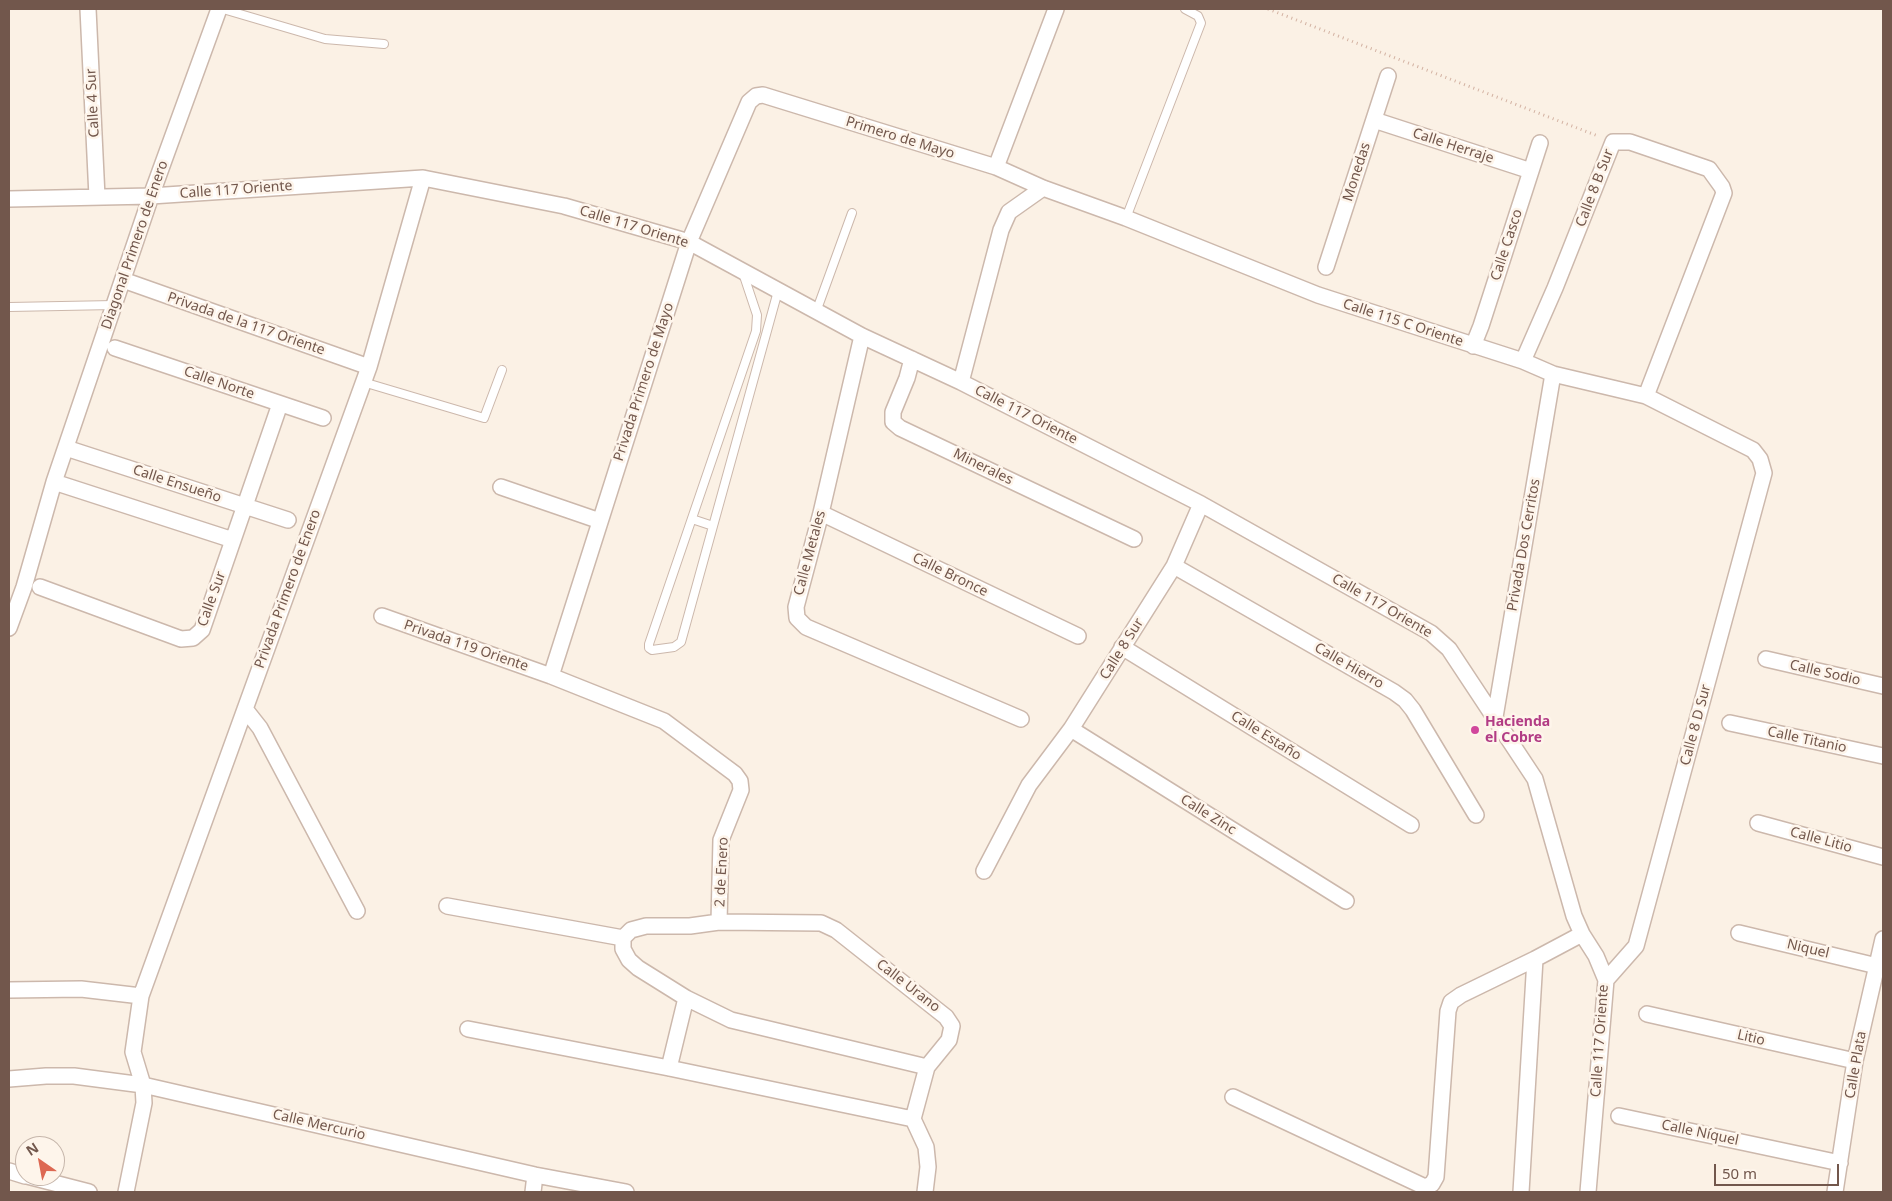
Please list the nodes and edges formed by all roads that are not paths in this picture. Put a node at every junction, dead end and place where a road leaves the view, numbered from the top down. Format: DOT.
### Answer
graph roads {
  1 [pos="88,9"];
  2 [pos="221,9"];
  3 [pos="1056,9"];
  4 [pos="1185,9"];
  5 [pos="384,44"];
  6 [pos="1388,76"];
  7 [pos="756,96"];
  8 [pos="1374,120"];
  9 [pos="1540,143"];
  10 [pos="996,167"];
  11 [pos="1531,171"];
  12 [pos="423,178"];
  13 [pos="1043,188"];
  14 [pos="151,196"];
  15 [pos="97,197"];
  16 [pos="9,199"];
  17 [pos="852,213"];
  18 [pos="1126,218"];
  19 [pos="689,242"];
  20 [pos="1326,267"];
  21 [pos="743,273"];
  22 [pos="122,280"];
  23 [pos="778,291"];
  24 [pos="114,305"];
  25 [pos="9,307"];
  26 [pos="816,312"];
  27 [pos="862,336"];
  28 [pos="1473,346"];
  29 [pos="115,348"];
  30 [pos="912,359"];
  31 [pos="1523,361"];
  32 [pos="369,367"];
  33 [pos="502,370"];
  34 [pos="1553,374"];
  35 [pos="363,382"];
  36 [pos="962,382"];
  37 [pos="1646,396"];
  38 [pos="280,404"];
  39 [pos="728,413"];
  40 [pos="324,418"];
  41 [pos="743,418"];
  42 [pos="66,448"];
  43 [pos="1760,459"];
  44 [pos="54,482"];
  45 [pos="502,487"];
  46 [pos="1201,504"];
  47 [pos="244,506"];
  48 [pos="821,513"];
  49 [pos="692,519"];
  50 [pos="288,520"];
  51 [pos="600,521"];
  52 [pos="713,526"];
  53 [pos="1134,539"];
  54 [pos="233,540"];
  55 [pos="1174,566"];
  56 [pos="40,588"];
  57 [pos="382,616"];
  58 [pos="9,628"];
  59 [pos="1078,636"];
  60 [pos="1122,647"];
  61 [pos="1766,660"];
  62 [pos="550,676"];
  63 [pos="1883,686"];
  64 [pos="245,709"];
  65 [pos="1495,717"];
  66 [pos="1021,720"];
  67 [pos="1730,723"];
  68 [pos="1071,729"];
  69 [pos="1883,756"];
  70 [pos="1476,815"];
  71 [pos="1758,823"];
  72 [pos="1411,825"];
  73 [pos="1883,857"];
  74 [pos="984,871"];
  75 [pos="1346,901"];
  76 [pos="447,906"];
  77 [pos="357,911"];
  78 [pos="719,922"];
  79 [pos="1739,933"];
  80 [pos="1582,934"];
  81 [pos="623,938"];
  82 [pos="1883,939"];
  83 [pos="1535,959"];
  84 [pos="1877,966"];
  85 [pos="1606,980"];
  86 [pos="9,990"];
  87 [pos="141,996"];
  88 [pos="686,998"];
  89 [pos="1647,1014"];
  90 [pos="468,1029"];
  91 [pos="1855,1061"];
  92 [pos="927,1067"];
  93 [pos="669,1068"];
  94 [pos="9,1079"];
  95 [pos="143,1085"];
  96 [pos="1233,1097"];
  97 [pos="1619,1116"];
  98 [pos="913,1119"];
  99 [pos="1840,1163"];
  100 [pos="535,1175"];
  101 [pos="65,1186"];
  102 [pos="89,1192"];
  103 [pos="126,1192"];
  104 [pos="533,1192"];
  105 [pos="626,1192"];
  106 [pos="925,1192"];
  107 [pos="1521,1192"];
  108 [pos="1588,1192"];
  109 [pos="1835,1192"];
  1 -- 15 [label="street, Calle 4 Sur"];
  2 -- 5 [label="lane"];
  2 -- 14 [label="street, Diagonal Primero de Enero"];
  3 -- 10 [label="street"];
  4 -- 18 [label="lane"];
  6 -- 8 [label="street, Monedas"];
  7 -- 10 [label="street, Primero de Mayo"];
  7 -- 19 [label="street, Privada Primero de Mayo"];
  8 -- 11 [label="street, Calle Herraje"];
  8 -- 20 [label="street, Monedas"];
  9 -- 11 [label="street, Calle Casco"];
  10 -- 13 [label="street, Primero de Mayo"];
  11 -- 28 [label="street, Calle Casco"];
  12 -- 14 [label="street, Calle 117 Oriente"];
  12 -- 19 [label="street, Calle 117 Oriente"];
  12 -- 32 [label="street, Privada Primero de Enero"];
  13 -- 18 [label="street, Calle 115 C Oriente"];
  13 -- 36 [label="street"];
  14 -- 15 [label="street, Calle 117 Oriente"];
  14 -- 22 [label="street, Diagonal Primero de Enero"];
  15 -- 16 [label="street, Calle 117 Oriente"];
  17 -- 26 [label="lane"];
  18 -- 28 [label="street, Calle 115 C Oriente"];
  19 -- 21 [label="street, Calle 117 Oriente"];
  19 -- 51 [label="street, Privada Primero de Mayo"];
  21 -- 23 [label="street, Calle 117 Oriente"];
  21 -- 39 [label="lane"];
  22 -- 24 [label="street, Diagonal Primero de Enero"];
  22 -- 32 [label="street, Privada de la 117 Oriente"];
  23 -- 26 [label="street, Calle 117 Oriente"];
  23 -- 41 [label="lane"];
  24 -- 25 [label="lane"];
  24 -- 42 [label="street, Diagonal Primero de Enero"];
  26 -- 27 [label="street, Calle 117 Oriente"];
  27 -- 30 [label="street, Calle 117 Oriente"];
  27 -- 48 [label="street, Calle Metales"];
  28 -- 31 [label="street, Calle 115 C Oriente"];
  29 -- 38 [label="street, Calle Norte"];
  30 -- 36 [label="street, Calle 117 Oriente"];
  30 -- 53 [label="street, Minerales"];
  31 -- 34 [label="street, Calle 115 C Oriente"];
  31 -- 37 [label="street, Calle 8 B Sur"];
  32 -- 35 [label="street, Privada Primero de Enero"];
  33 -- 35 [label="lane"];
  34 -- 37 [label="street, Calle 115 C Oriente"];
  34 -- 65 [label="street, Privada Dos Cerritos"];
  35 -- 64 [label="street, Privada Primero de Enero"];
  36 -- 46 [label="street, Calle 117 Oriente"];
  37 -- 43 [label="street, Calle 115 C Oriente"];
  38 -- 40 [label="street, Calle Norte"];
  38 -- 47 [label="street, Calle Sur"];
  39 -- 41 [label="lane"];
  39 -- 49 [label="lane"];
  41 -- 52 [label="lane"];
  42 -- 44 [label="street, Diagonal Primero de Enero"];
  42 -- 47 [label="street, Calle Ensueño"];
  43 -- 85 [label="street, Calle 8 D Sur"];
  44 -- 54 [label="street"];
  44 -- 58 [label="street, Diagonal Primero de Enero"];
  45 -- 51 [label="street"];
  46 -- 55 [label="street, Calle 8 Sur"];
  46 -- 65 [label="street, Calle 117 Oriente"];
  47 -- 50 [label="street, Calle Ensueño"];
  47 -- 54 [label="street, Calle Sur"];
  48 -- 59 [label="street, Calle Bronce"];
  48 -- 66 [label="street, Calle Metales"];
  49 -- 52 [label="lane"];
  49 -- 52 [label="lane"];
  51 -- 62 [label="street, Privada Primero de Mayo"];
  54 -- 56 [label="street, Calle Sur"];
  55 -- 60 [label="street, Calle 8 Sur"];
  55 -- 70 [label="street, Calle Hierro"];
  57 -- 62 [label="street, Privada 119 Oriente"];
  60 -- 68 [label="street, Calle 8 Sur"];
  60 -- 72 [label="street, Calle Estaño"];
  61 -- 63 [label="street, Calle Sodio"];
  62 -- 78 [label="street, 2 de Enero"];
  64 -- 77 [label="street"];
  64 -- 87 [label="street, Privada Primero de Enero"];
  65 -- 80 [label="street, Calle 117 Oriente"];
  67 -- 69 [label="street, Calle Titanio"];
  68 -- 74 [label="street, Calle 8 Sur"];
  68 -- 75 [label="street, Calle Zinc"];
  71 -- 73 [label="street, Calle Litio"];
  76 -- 81 [label="street"];
  78 -- 81 [label="street, 2 de Enero"];
  78 -- 92 [label="street, Calle Urano"];
  79 -- 84 [label="street, Niquel"];
  80 -- 83 [label="street"];
  80 -- 85 [label="street, Calle 117 Oriente"];
  81 -- 88 [label="street"];
  82 -- 84 [label="street, Calle Plata"];
  83 -- 96 [label="street"];
  83 -- 107 [label="street"];
  84 -- 91 [label="street, Calle Plata"];
  85 -- 108 [label="street, Calle 117 Oriente"];
  86 -- 87 [label="street"];
  87 -- 95 [label="street, Privada Primero de Enero"];
  88 -- 92 [label="street"];
  88 -- 93 [label="street"];
  89 -- 91 [label="street, Litio"];
  90 -- 93 [label="street"];
  91 -- 99 [label="street, Calle Plata"];
  92 -- 98 [label="street, Calle Urano"];
  93 -- 98 [label="street"];
  94 -- 95 [label="street, Calle Mercurio"];
  95 -- 100 [label="street, Calle Mercurio"];
  95 -- 103 [label="street, Privada Primero de Enero"];
  97 -- 99 [label="street, Calle Níquel"];
  98 -- 106 [label="street"];
  99 -- 109 [label="street, Calle Plata"];
  100 -- 104 [label="street"];
  100 -- 105 [label="street, Calle Mercurio"];
  101 -- 102 [label="street"];
}
